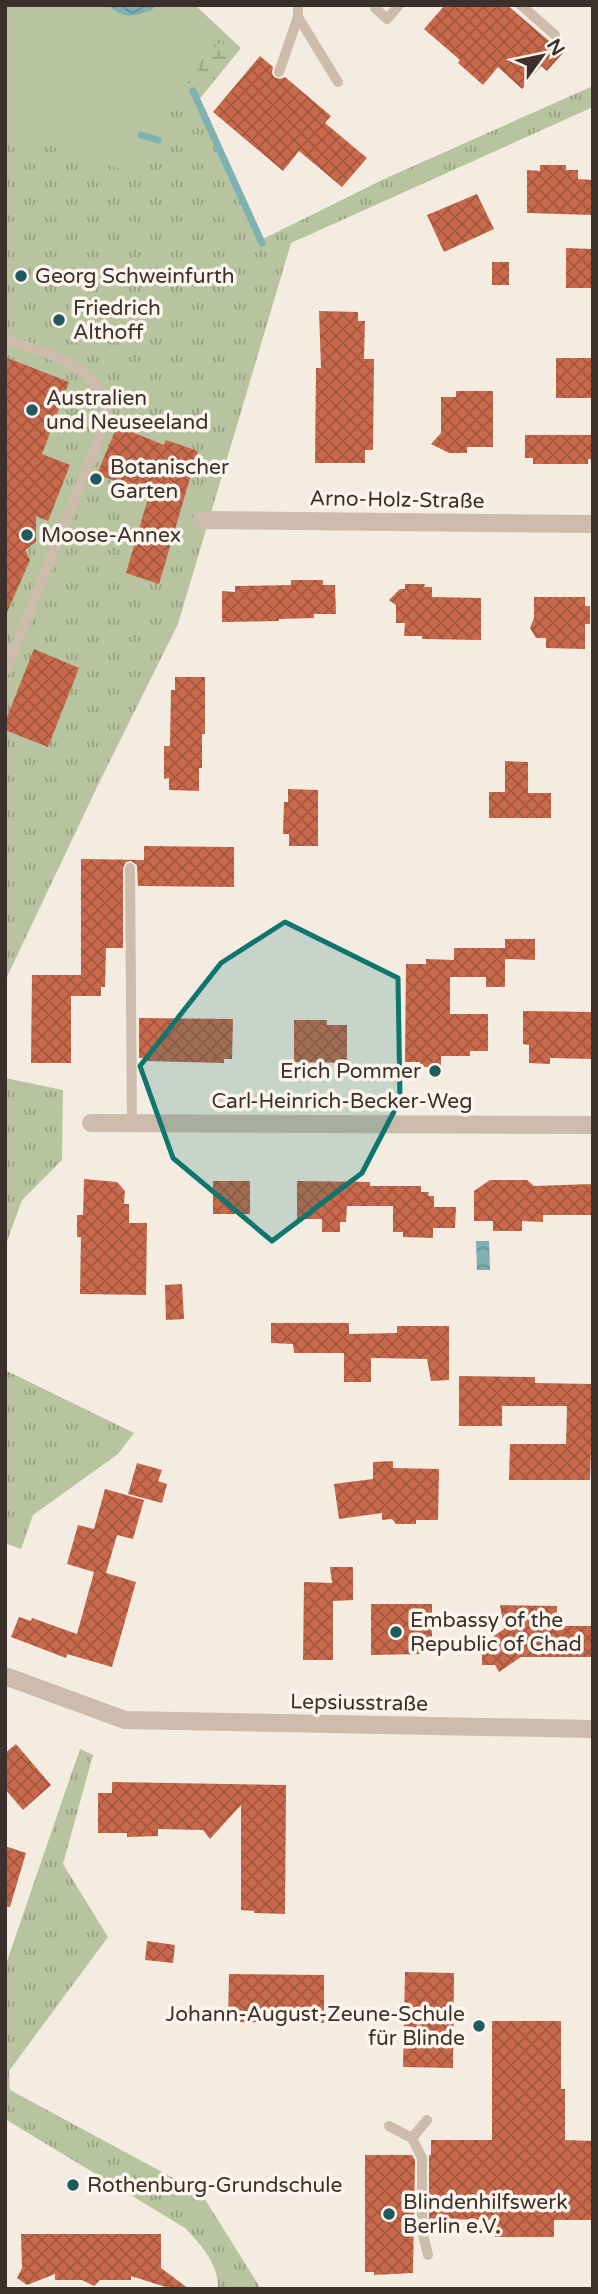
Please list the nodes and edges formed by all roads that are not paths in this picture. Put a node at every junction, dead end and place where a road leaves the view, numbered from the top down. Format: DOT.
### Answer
graph roads {
  1 [pos="298,5"];
  2 [pos="399,5"];
  3 [pos="521,5"];
  4 [pos="375,8"];
  5 [pos="298,17"];
  6 [pos="555,35"];
  7 [pos="279,72"];
  8 [pos="338,82"];
  9 [pos="5,339"];
  10 [pos="201,520"];
  11 [pos="593,524"];
  12 [pos="5,672"];
  13 [pos="130,868"];
  14 [pos="91,1123"];
  15 [pos="132,1124"];
  16 [pos="593,1125"];
  17 [pos="5,1676"];
  18 [pos="593,1729"];
  19 [pos="427,2120"];
  20 [pos="389,2126"];
  21 [pos="412,2138"];
  22 [pos="428,2255"];
  1 -- 5 [label="lane"];
  2 -- 4 [label="lane"];
  3 -- 6 [label="lane"];
  5 -- 7 [label="lane"];
  5 -- 8 [label="lane"];
  9 -- 12 [label="lane"];
  10 -- 11 [label="street, Arno-Holz-Straße"];
  13 -- 15 [label="lane"];
  14 -- 15 [label="street, Carl-Heinrich-Becker-Weg"];
  15 -- 16 [label="street, Carl-Heinrich-Becker-Weg"];
  17 -- 18 [label="street, Lepsiusstraße"];
  19 -- 21 [label="lane"];
  20 -- 21 [label="lane"];
  21 -- 22 [label="lane"];
}
